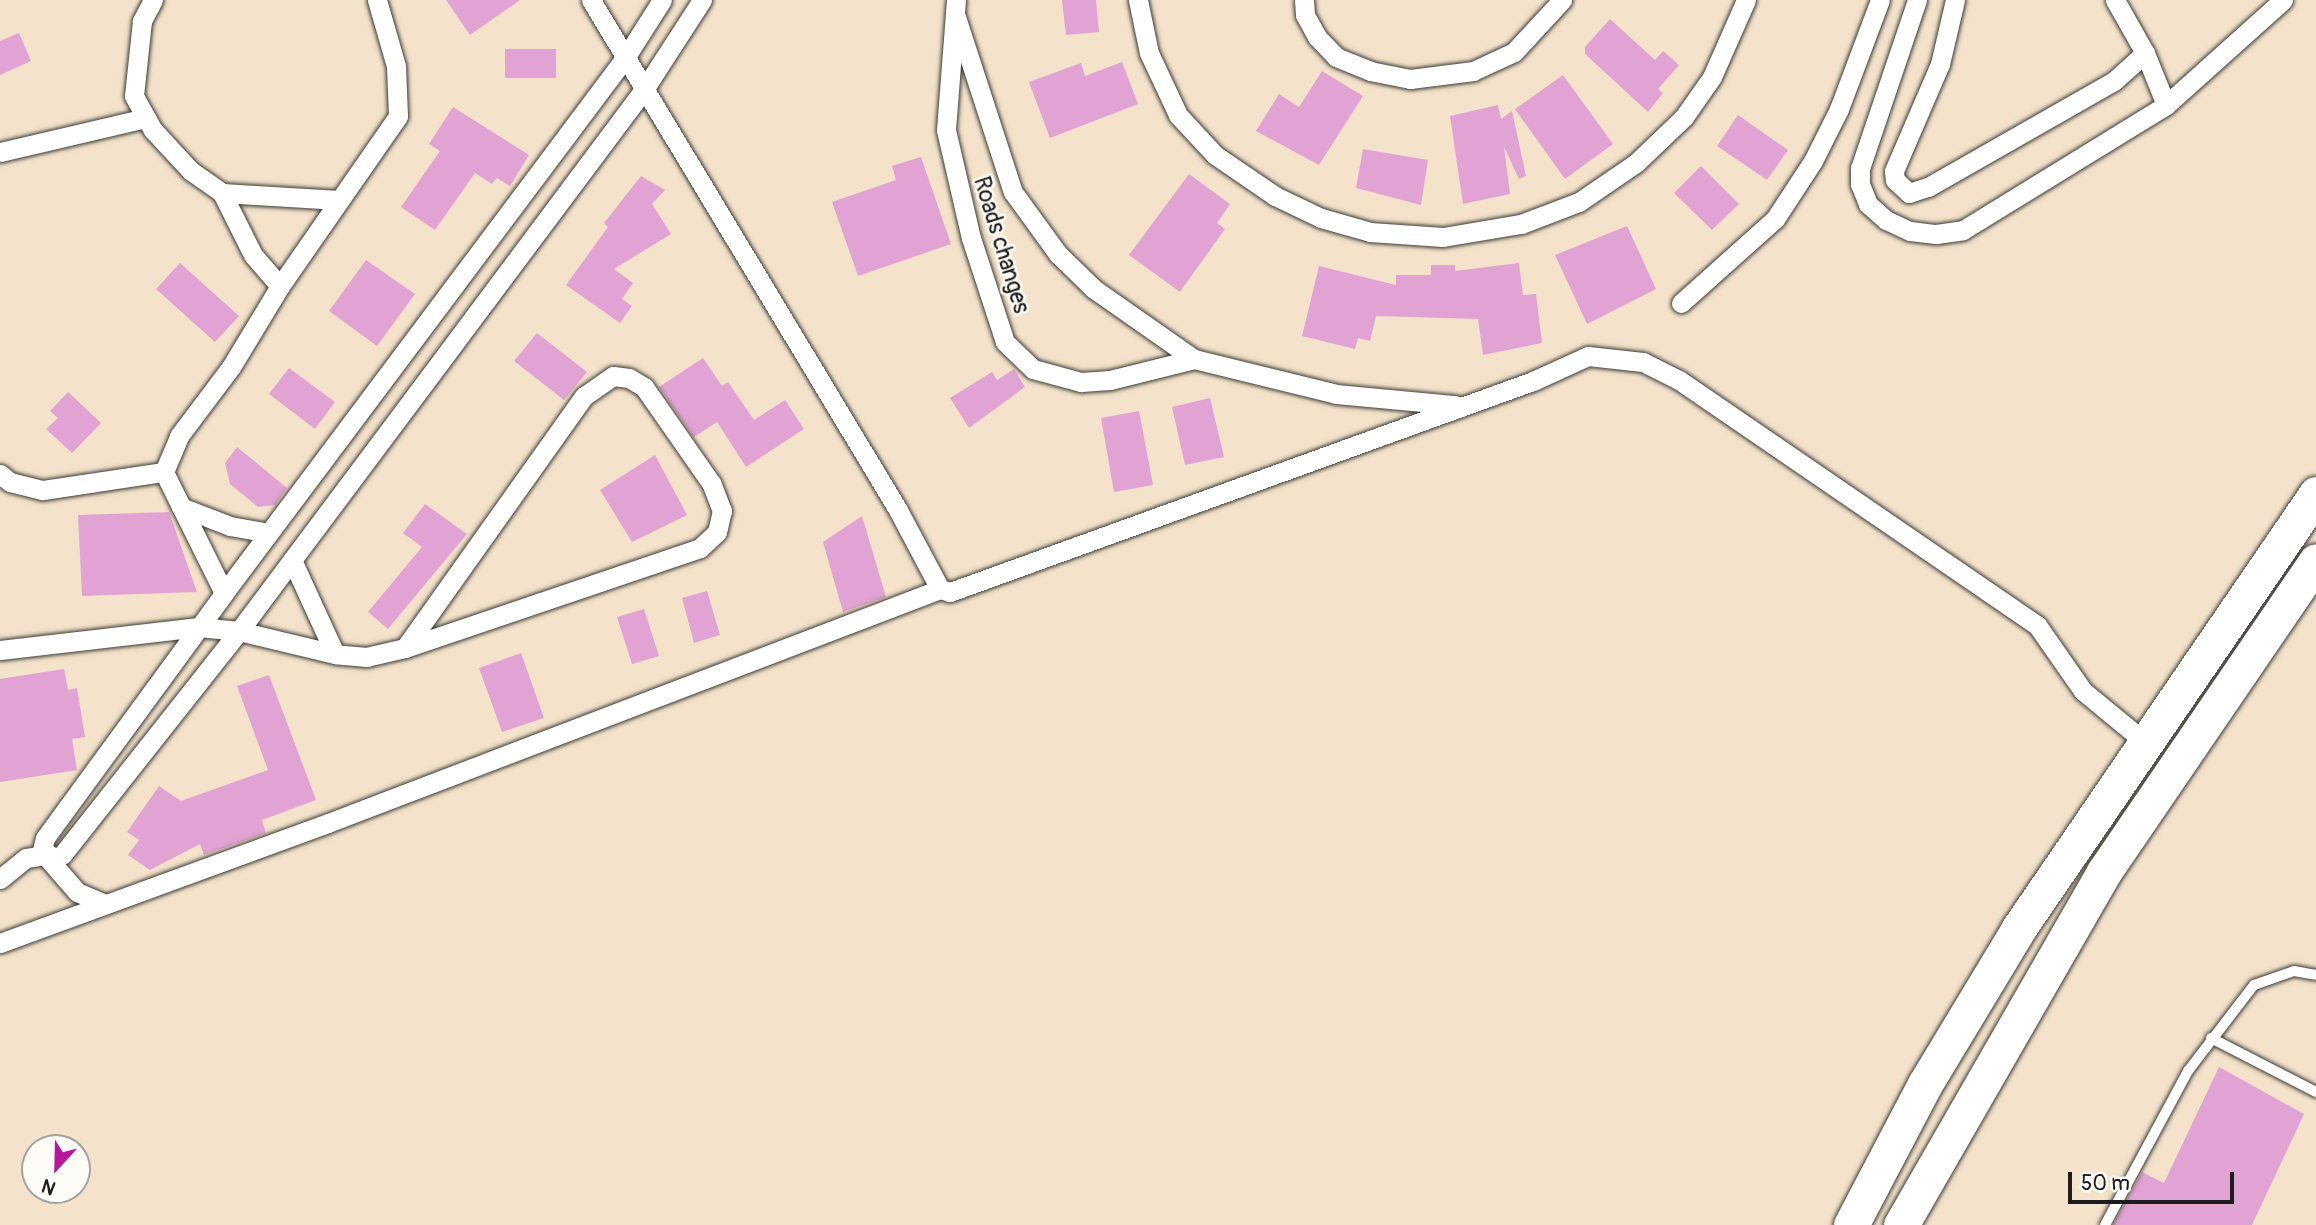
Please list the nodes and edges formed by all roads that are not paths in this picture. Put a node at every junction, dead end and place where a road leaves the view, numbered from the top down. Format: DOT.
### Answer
graph roads {
  1 [pos="153,0"];
  2 [pos="377,0"];
  3 [pos="591,0"];
  4 [pos="662,0"];
  5 [pos="702,0"];
  6 [pos="1138,0"];
  7 [pos="1304,0"];
  8 [pos="1562,0"];
  9 [pos="1746,0"];
  10 [pos="1880,0"];
  11 [pos="1917,0"];
  12 [pos="1955,0"];
  13 [pos="2115,0"];
  14 [pos="2283,0"];
  15 [pos="956,9"];
  16 [pos="2145,52"];
  17 [pos="627,55"];
  18 [pos="645,88"];
  19 [pos="2166,105"];
  20 [pos="146,118"];
  21 [pos="0,152"];
  22 [pos="222,193"];
  23 [pos="339,200"];
  24 [pos="281,286"];
  25 [pos="1681,303"];
  26 [pos="1194,359"];
  27 [pos="1465,406"];
  28 [pos="164,472"];
  29 [pos="0,474"];
  30 [pos="2316,494"];
  31 [pos="181,507"];
  32 [pos="268,533"];
  33 [pos="292,560"];
  34 [pos="2316,561"];
  35 [pos="940,589"];
  36 [pos="224,593"];
  37 [pos="199,627"];
  38 [pos="239,631"];
  39 [pos="404,648"];
  40 [pos="0,650"];
  41 [pos="335,654"];
  42 [pos="2146,743"];
  43 [pos="45,855"];
  44 [pos="0,879"];
  45 [pos="105,904"];
  46 [pos="0,943"];
  47 [pos="2316,975"];
  48 [pos="2211,1038"];
  49 [pos="2316,1092"];
  50 [pos="1906,1222"];
  51 [pos="1851,1225"];
  52 [pos="2105,1225"];
  1 -- 20 [label="street"];
  2 -- 23 [label="street"];
  3 -- 17 [label="street"];
  4 -- 17 [label="street"];
  5 -- 18 [label="street"];
  6 -- 9 [label="street"];
  7 -- 8 [label="street"];
  10 -- 25 [label="street"];
  11 -- 19 [label="street"];
  12 -- 16 [label="street"];
  13 -- 16 [label="street"];
  14 -- 19 [label="street"];
  15 -- 26 [label="street"];
  15 -- 26 [label="street, Roads changes"];
  16 -- 19 [label="street"];
  17 -- 18 [label="street"];
  17 -- 32 [label="street"];
  18 -- 33 [label="street"];
  18 -- 35 [label="street"];
  20 -- 21 [label="street"];
  20 -- 22 [label="street"];
  22 -- 23 [label="street"];
  22 -- 24 [label="street"];
  23 -- 24 [label="street"];
  24 -- 28 [label="street"];
  26 -- 27 [label="street"];
  27 -- 35 [label="street"];
  27 -- 42 [label="street"];
  28 -- 29 [label="street"];
  28 -- 31 [label="street"];
  30 -- 42 [label="highway"];
  31 -- 32 [label="street"];
  31 -- 36 [label="street"];
  32 -- 36 [label="street"];
  33 -- 38 [label="street"];
  33 -- 41 [label="street"];
  34 -- 50 [label="highway"];
  35 -- 45 [label="street"];
  36 -- 37 [label="street"];
  37 -- 38 [label="street"];
  37 -- 40 [label="street"];
  37 -- 43 [label="street"];
  38 -- 41 [label="street"];
  38 -- 43 [label="street"];
  39 -- 39 [label="street"];
  39 -- 41 [label="street"];
  42 -- 51 [label="highway"];
  43 -- 44 [label="street"];
  43 -- 45 [label="street"];
  45 -- 46 [label="street"];
  47 -- 48 [label="lane"];
  48 -- 49 [label="lane"];
  48 -- 52 [label="lane"];
}
